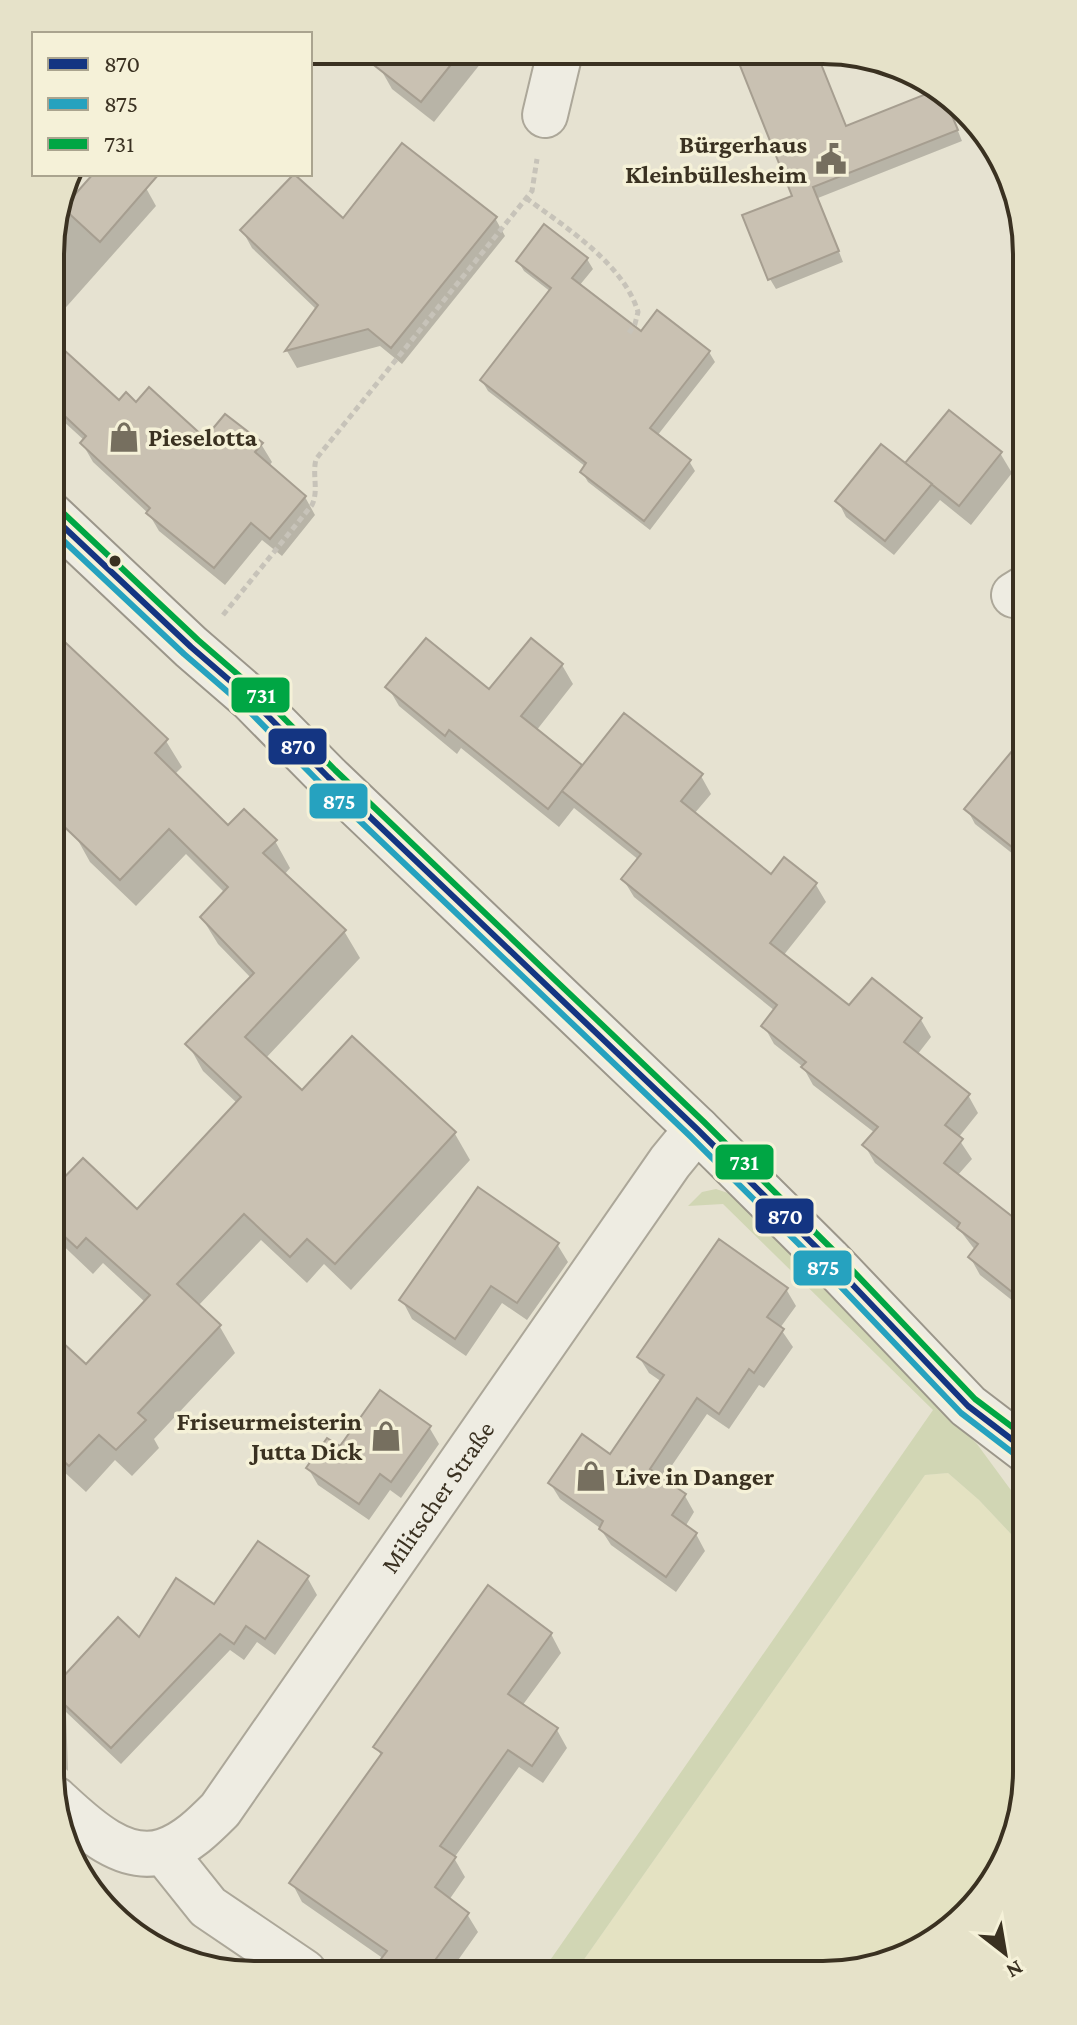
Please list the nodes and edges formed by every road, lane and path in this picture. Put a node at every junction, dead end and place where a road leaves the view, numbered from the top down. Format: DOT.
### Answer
graph roads {
  1 [pos="557,64"];
  2 [pos="545,115"];
  3 [pos="526,198"];
  4 [pos="629,333"];
  5 [pos="64,527"];
  6 [pos="230,608"];
  7 [pos="697,1129"];
  8 [pos="1013,1440"];
  9 [pos="69,1811"];
  10 [pos="164,1852"];
  11 [pos="288,1961"];
  1 -- 2 [label="street"];
  2 -- 3 [label="path"];
  3 -- 4 [label="path"];
  3 -- 6 [label="path"];
  5 -- 7 [label="street"];
  7 -- 8 [label="street"];
  7 -- 10 [label="street, Militscher Straße"];
  9 -- 10 [label="street"];
  10 -- 11 [label="street"];
}
